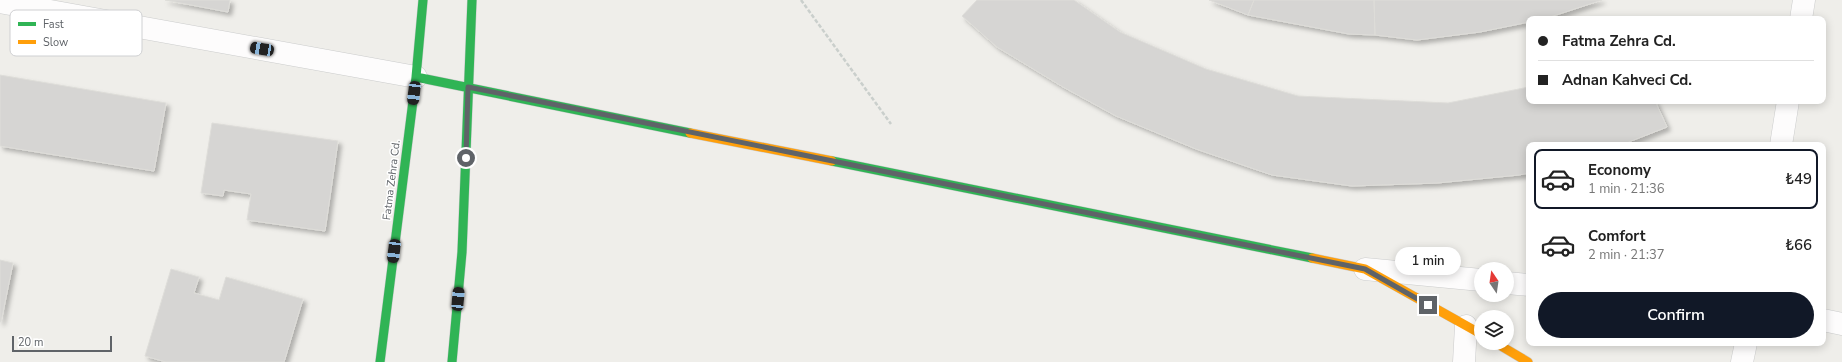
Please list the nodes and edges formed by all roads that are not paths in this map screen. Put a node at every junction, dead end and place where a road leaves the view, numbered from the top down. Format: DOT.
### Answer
graph roads {
  1 [pos="422,0"];
  2 [pos="472,0"];
  3 [pos="1804,0"];
  4 [pos="0,2"];
  5 [pos="44,10"];
  6 [pos="1801,16"];
  7 [pos="142,28"];
  8 [pos="416,77"];
  9 [pos="468,87"];
  10 [pos="1788,104"];
  11 [pos="1781,142"];
  12 [pos="1365,269"];
  13 [pos="1474,279"];
  14 [pos="1514,284"];
  15 [pos="1526,285"];
  16 [pos="1826,321"];
  17 [pos="1842,324"];
  18 [pos="1474,330"];
  19 [pos="1745,346"];
  20 [pos="1508,350"];
  21 [pos="380,362"];
  22 [pos="452,362"];
  23 [pos="1464,362"];
  24 [pos="1528,362"];
  25 [pos="1742,362"];
  1 -- 8 [label="street, Fatma Zehra Cd."];
  2 -- 9 [label="street"];
  3 -- 6 [label="street"];
  4 -- 5 [label="street"];
  7 -- 8 [label="street"];
  8 -- 9 [label="street"];
  8 -- 21 [label="street, Fatma Zehra Cd."];
  9 -- 12 [label="street"];
  9 -- 22 [label="street"];
  10 -- 11 [label="street"];
  12 -- 13 [label="street"];
  12 -- 18 [label="street"];
  14 -- 15 [label="street"];
  16 -- 17 [label="street"];
  18 -- 23 [label="street"];
  19 -- 25 [label="street"];
  20 -- 24 [label="street"];
}
